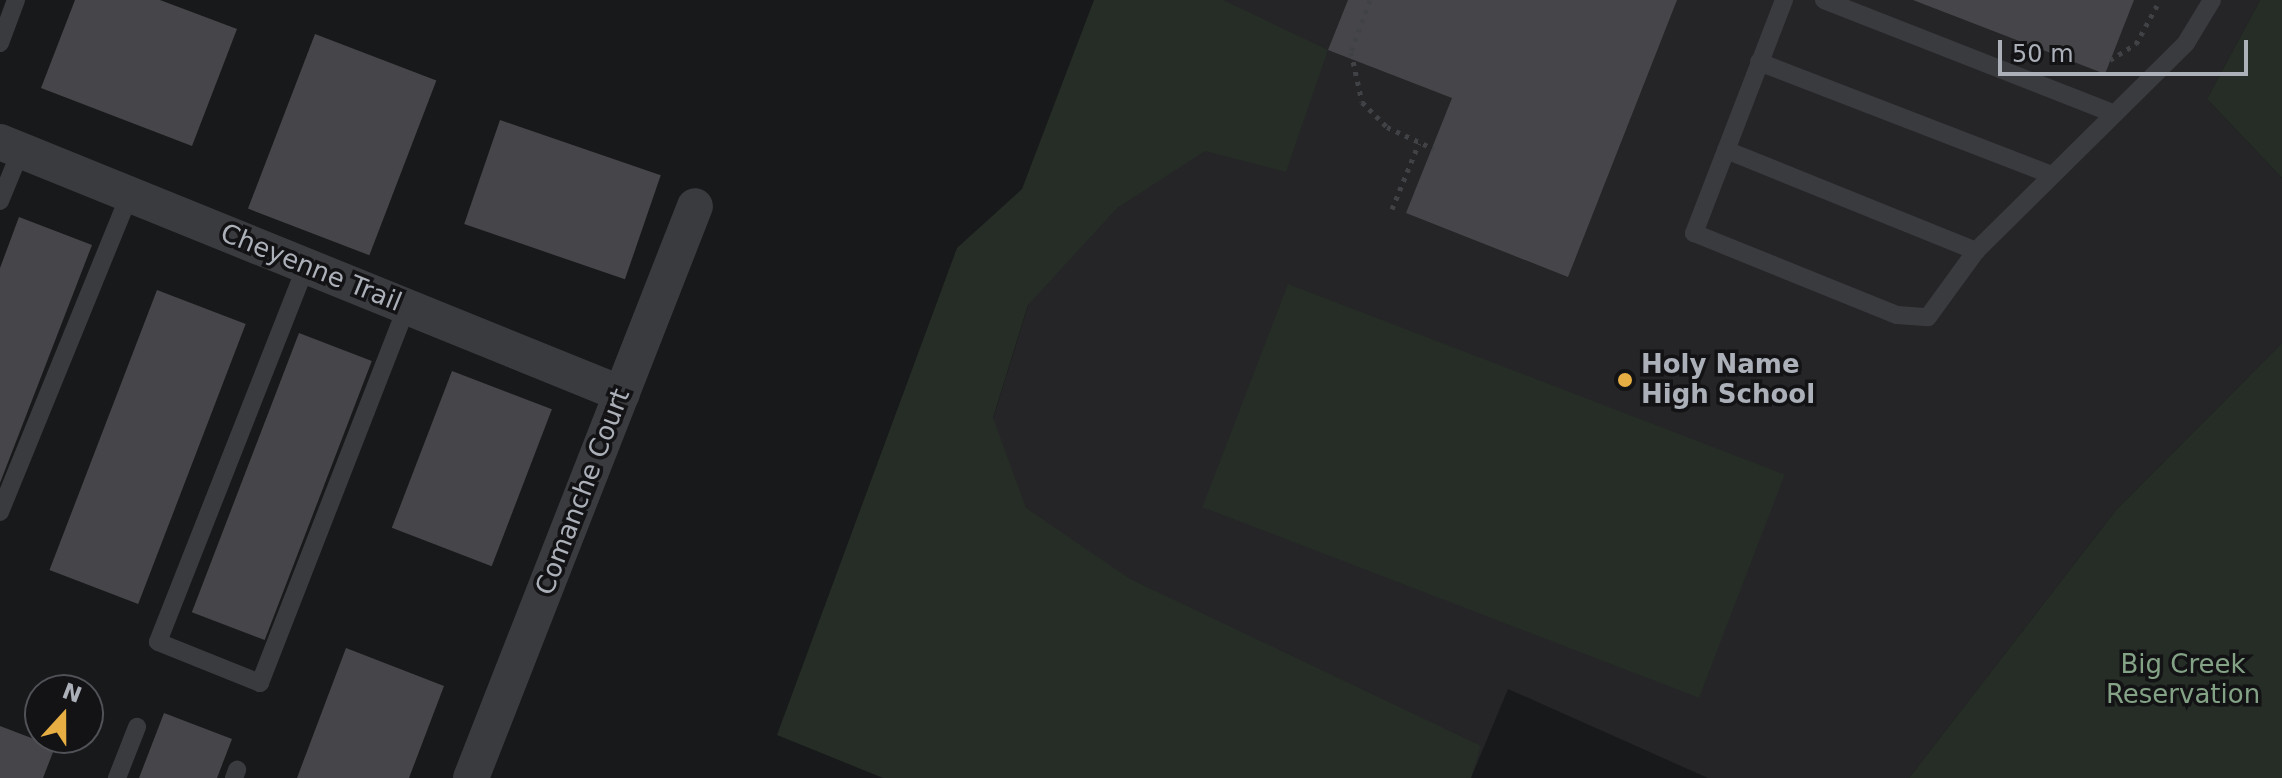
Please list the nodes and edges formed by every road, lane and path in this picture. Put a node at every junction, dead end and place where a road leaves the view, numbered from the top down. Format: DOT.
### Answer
graph roads {
  1 [pos="16,0"];
  2 [pos="1370,0"];
  3 [pos="1784,0"];
  4 [pos="1824,0"];
  5 [pos="2160,0"];
  6 [pos="2212,0"];
  7 [pos="0,43"];
  8 [pos="2110,60"];
  9 [pos="1759,62"];
  10 [pos="2112,113"];
  11 [pos="1419,143"];
  12 [pos="10,146"];
  13 [pos="1434,149"];
  14 [pos="1726,150"];
  15 [pos="2052,175"];
  16 [pos="130,194"];
  17 [pos="0,201"];
  18 [pos="695,206"];
  19 [pos="1392,209"];
  20 [pos="1976,251"];
  21 [pos="306,266"];
  22 [pos="407,306"];
  23 [pos="622,394"];
  24 [pos="0,512"];
  25 [pos="137,727"];
  26 [pos="117,778"];
  27 [pos="471,778"];
  1 -- 7 [label="lane"];
  2 -- 11 [label="path"];
  3 -- 9 [label="lane"];
  4 -- 10 [label="lane"];
  5 -- 8 [label="path"];
  6 -- 10 [label="lane"];
  9 -- 14 [label="lane"];
  9 -- 15 [label="lane"];
  10 -- 15 [label="lane"];
  11 -- 13 [label="path"];
  11 -- 19 [label="path"];
  12 -- 16 [label="street, Cheyenne Trail"];
  12 -- 17 [label="lane"];
  14 -- 20 [label="lane"];
  14 -- 20 [label="lane"];
  15 -- 20 [label="lane"];
  16 -- 21 [label="street, Cheyenne Trail"];
  16 -- 24 [label="lane"];
  18 -- 23 [label="street, Comanche Court"];
  21 -- 22 [label="street, Cheyenne Trail"];
  21 -- 22 [label="lane"];
  22 -- 23 [label="street, Cheyenne Trail"];
  23 -- 27 [label="street, Comanche Court"];
  25 -- 26 [label="lane"];
}
